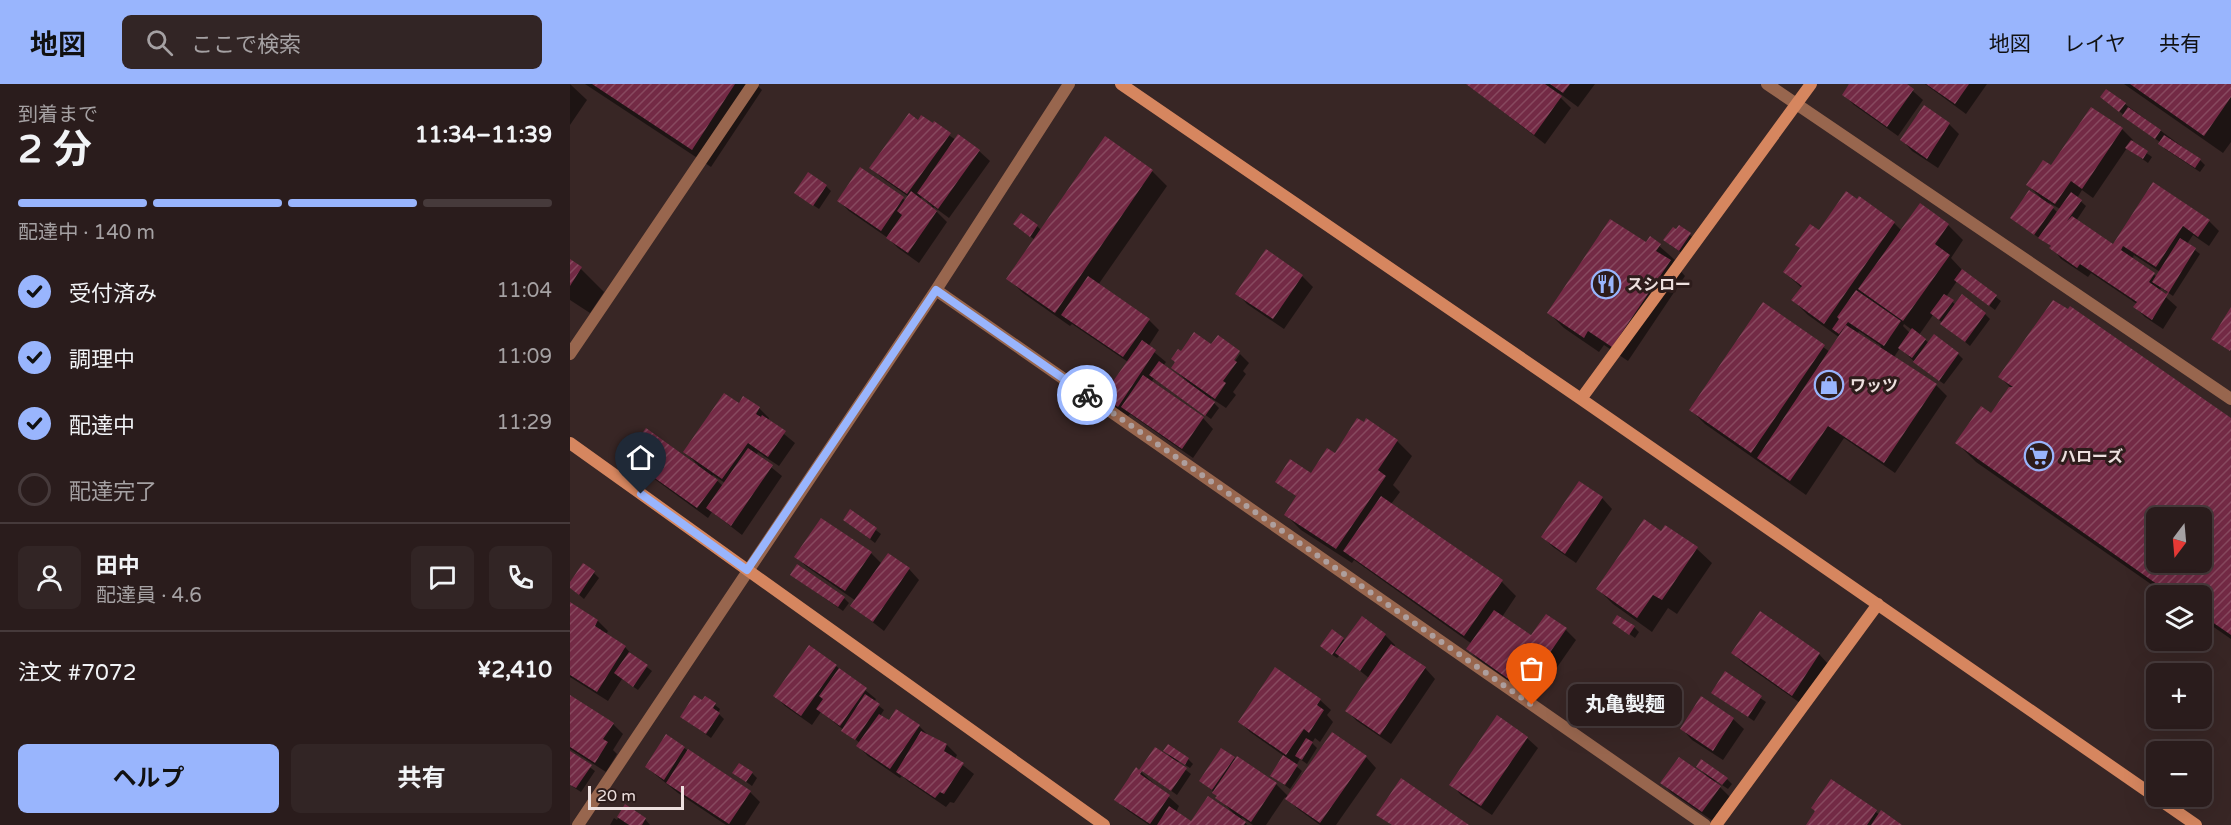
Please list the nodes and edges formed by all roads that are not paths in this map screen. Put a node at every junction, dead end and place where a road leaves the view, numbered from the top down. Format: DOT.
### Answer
graph roads {
  1 [pos="753,84"];
  2 [pos="1069,84"];
  3 [pos="1121,84"];
  4 [pos="1767,84"];
  5 [pos="1811,84"];
  6 [pos="1797,104"];
  7 [pos="936,290"];
  8 [pos="570,354"];
  9 [pos="1581,399"];
  10 [pos="2231,399"];
  11 [pos="570,443"];
  12 [pos="747,570"];
  13 [pos="1878,604"];
  14 [pos="578,825"];
  15 [pos="1104,825"];
  16 [pos="1705,825"];
  17 [pos="1716,825"];
  18 [pos="2196,825"];
  1 -- 8 [label="street"];
  2 -- 7 [label="street"];
  3 -- 9 [label="street"];
  4 -- 6 [label="street"];
  5 -- 6 [label="street"];
  6 -- 9 [label="street"];
  6 -- 10 [label="street"];
  7 -- 12 [label="street"];
  7 -- 16 [label="street"];
  9 -- 13 [label="street"];
  11 -- 12 [label="street"];
  12 -- 14 [label="street"];
  12 -- 15 [label="street"];
  13 -- 17 [label="street"];
  13 -- 18 [label="street"];
}
